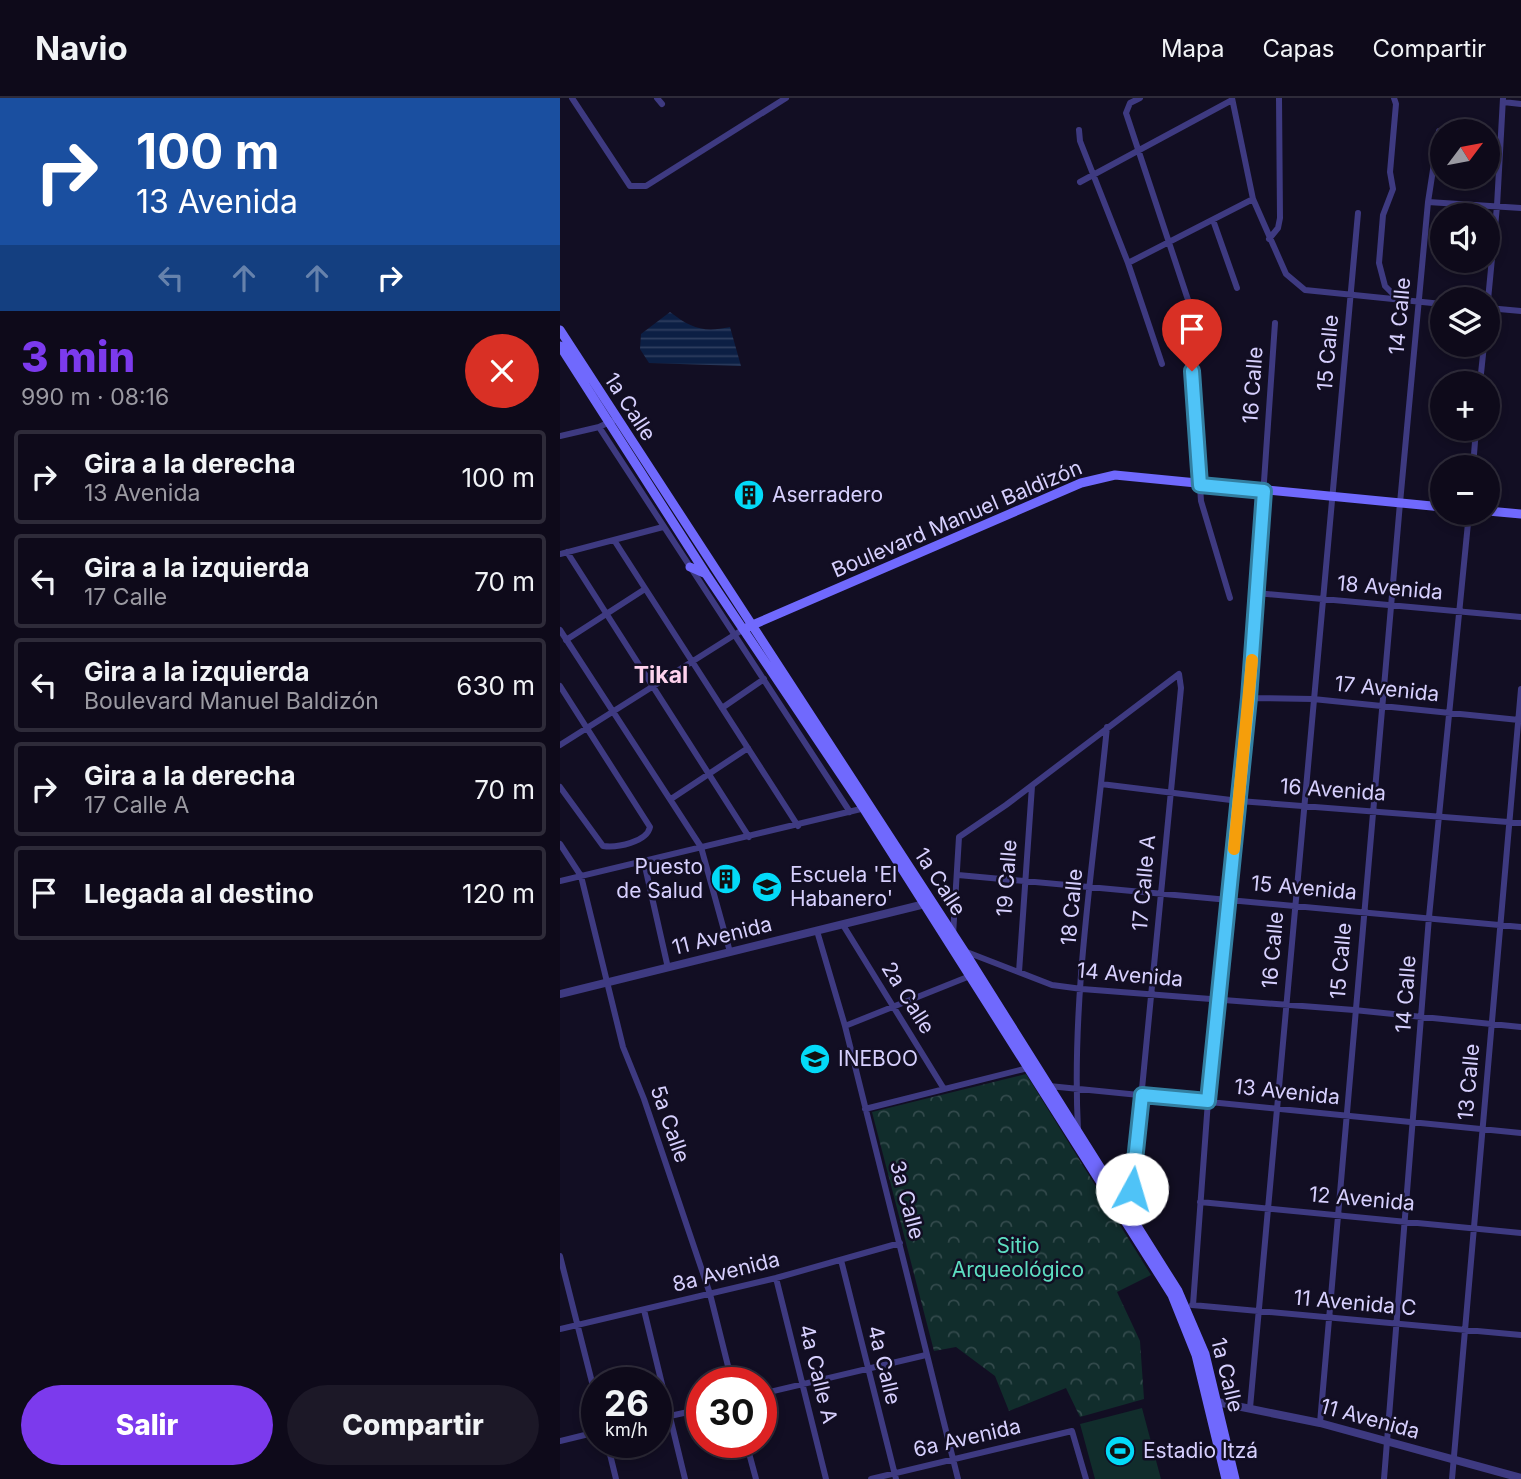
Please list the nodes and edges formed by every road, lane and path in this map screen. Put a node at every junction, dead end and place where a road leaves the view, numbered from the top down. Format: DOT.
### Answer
graph roads {
  1 [pos="572,98"];
  2 [pos="786,98"];
  3 [pos="1140,98"];
  4 [pos="1279,98"];
  5 [pos="1394,98"];
  6 [pos="1232,99"];
  7 [pos="1503,100"];
  8 [pos="1521,104"];
  9 [pos="1079,130"];
  10 [pos="1138,150"];
  11 [pos="1094,174"];
  12 [pos="1080,182"];
  13 [pos="1430,189"];
  14 [pos="1253,200"];
  15 [pos="1428,202"];
  16 [pos="1445,203"];
  17 [pos="1497,203"];
  18 [pos="1500,206"];
  19 [pos="1521,208"];
  20 [pos="1358,214"];
  21 [pos="1213,220"];
  22 [pos="1269,239"];
  23 [pos="1169,243"];
  24 [pos="1128,263"];
  25 [pos="1237,288"];
  26 [pos="1350,295"];
  27 [pos="1400,300"];
  28 [pos="1419,302"];
  29 [pos="1430,303"];
  30 [pos="1500,309"];
  31 [pos="1521,311"];
  32 [pos="1275,323"];
  33 [pos="560,330"];
  34 [pos="1201,338"];
  35 [pos="560,345"];
  36 [pos="1162,363"];
  37 [pos="1192,371"];
  38 [pos="608,423"];
  39 [pos="560,436"];
  40 [pos="646,473"];
  41 [pos="1200,485"];
  42 [pos="1264,491"];
  43 [pos="1332,496"];
  44 [pos="1400,503"];
  45 [pos="1430,506"];
  46 [pos="1500,512"];
  47 [pos="1521,514"];
  48 [pos="1468,525"];
  49 [pos="663,527"];
  50 [pos="614,540"];
  51 [pos="563,553"];
  52 [pos="690,568"];
  53 [pos="706,574"];
  54 [pos="720,587"];
  55 [pos="645,589"];
  56 [pos="1256,593"];
  57 [pos="1230,598"];
  58 [pos="1322,600"];
  59 [pos="1392,606"];
  60 [pos="1459,611"];
  61 [pos="605,613"];
  62 [pos="1521,617"];
  63 [pos="743,629"];
  64 [pos="560,630"];
  65 [pos="566,640"];
  66 [pos="691,660"];
  67 [pos="764,679"];
  68 [pos="652,685"];
  69 [pos="560,686"];
  70 [pos="1521,689"];
  71 [pos="1249,698"];
  72 [pos="1313,699"];
  73 [pos="1382,707"];
  74 [pos="722,708"];
  75 [pos="612,712"];
  76 [pos="1451,714"];
  77 [pos="1520,720"];
  78 [pos="1107,727"];
  79 [pos="587,728"];
  80 [pos="560,746"];
  81 [pos="748,748"];
  82 [pos="708,773"];
  83 [pos="1101,785"];
  84 [pos="1032,786"];
  85 [pos="560,787"];
  86 [pos="1169,792"];
  87 [pos="671,799"];
  88 [pos="1239,801"];
  89 [pos="1303,806"];
  90 [pos="867,807"];
  91 [pos="850,812"];
  92 [pos="1372,812"];
  93 [pos="1440,815"];
  94 [pos="1509,821"];
  95 [pos="1521,822"];
  96 [pos="798,826"];
  97 [pos="749,837"];
  98 [pos="560,845"];
  99 [pos="701,847"];
  100 [pos="644,862"];
  101 [pos="958,875"];
  102 [pos="581,876"];
  103 [pos="1023,880"];
  104 [pos="560,881"];
  105 [pos="1091,887"];
  106 [pos="1160,893"];
  107 [pos="1230,899"];
  108 [pos="928,904"];
  109 [pos="1295,904"];
  110 [pos="1363,911"];
  111 [pos="1429,916"];
  112 [pos="843,925"];
  113 [pos="1500,925"];
  114 [pos="1521,927"];
  115 [pos="817,931"];
  116 [pos="951,940"];
  117 [pos="964,951"];
  118 [pos="730,952"];
  119 [pos="668,968"];
  120 [pos="1018,972"];
  121 [pos="971,976"];
  122 [pos="606,982"];
  123 [pos="1082,989"];
  124 [pos="560,994"];
  125 [pos="1152,994"];
  126 [pos="1217,1001"];
  127 [pos="893,1006"];
  128 [pos="1286,1007"];
  129 [pos="1354,1010"];
  130 [pos="1422,1017"];
  131 [pos="1492,1024"];
  132 [pos="845,1026"];
  133 [pos="1521,1027"];
  134 [pos="1028,1068"];
  135 [pos="1049,1086"];
  136 [pos="944,1089"];
  137 [pos="1076,1089"];
  138 [pos="1142,1095"];
  139 [pos="1208,1101"];
  140 [pos="1276,1107"];
  141 [pos="865,1109"];
  142 [pos="1346,1116"];
  143 [pos="1413,1122"];
  144 [pos="1482,1129"];
  145 [pos="1078,1132"];
  146 [pos="1521,1133"];
  147 [pos="1200,1202"];
  148 [pos="1268,1208"];
  149 [pos="1126,1215"];
  150 [pos="1338,1215"];
  151 [pos="1406,1221"];
  152 [pos="1474,1227"];
  153 [pos="1521,1233"];
  154 [pos="900,1243"];
  155 [pos="560,1256"];
  156 [pos="841,1260"];
  157 [pos="776,1278"];
  158 [pos="1175,1293"];
  159 [pos="710,1294"];
  160 [pos="1189,1305"];
  161 [pos="644,1310"];
  162 [pos="1259,1312"];
  163 [pos="1328,1318"];
  164 [pos="1397,1324"];
  165 [pos="577,1326"];
  166 [pos="560,1329"];
  167 [pos="1464,1330"];
  168 [pos="1521,1335"];
  169 [pos="926,1355"];
  170 [pos="588,1367"];
  171 [pos="658,1367"];
  172 [pos="728,1367"];
  173 [pos="866,1368"];
  174 [pos="803,1383"];
  175 [pos="777,1390"];
  176 [pos="1212,1401"];
  177 [pos="1250,1408"];
  178 [pos="1320,1423"];
  179 [pos="672,1424"];
  180 [pos="581,1436"];
  181 [pos="560,1441"];
  182 [pos="1388,1441"];
  183 [pos="611,1458"];
  184 [pos="751,1458"];
  185 [pos="953,1459"];
  186 [pos="1454,1460"];
  187 [pos="1521,1469"];
  188 [pos="895,1476"];
  189 [pos="1520,1478"];
  190 [pos="616,1479"];
  191 [pos="685,1479"];
  192 [pos="756,1479"];
  193 [pos="826,1479"];
  194 [pos="871,1479"];
  195 [pos="958,1479"];
  196 [pos="1086,1479"];
  197 [pos="1226,1479"];
  198 [pos="1235,1479"];
  199 [pos="1384,1479"];
  200 [pos="1452,1479"];
  1 -- 2 [label="street"];
  3 -- 10 [label="street"];
  4 -- 22 [label="street"];
  5 -- 27 [label="street"];
  6 -- 10 [label="street"];
  6 -- 14 [label="street"];
  7 -- 8 [label="street"];
  7 -- 17 [label="street"];
  9 -- 11 [label="street"];
  10 -- 11 [label="street"];
  10 -- 23 [label="street"];
  11 -- 12 [label="street"];
  11 -- 24 [label="street"];
  13 -- 15 [label="street, 14 Calle"];
  14 -- 21 [label="street"];
  14 -- 22 [label="street"];
  15 -- 16 [label="street"];
  15 -- 28 [label="street, 14 Calle"];
  18 -- 19 [label="street"];
  20 -- 26 [label="street, 15 Calle"];
  21 -- 23 [label="street"];
  21 -- 25 [label="street"];
  22 -- 26 [label="street"];
  23 -- 24 [label="street"];
  23 -- 34 [label="street"];
  24 -- 36 [label="street"];
  26 -- 27 [label="street"];
  26 -- 43 [label="street, 15 Calle"];
  27 -- 28 [label="street"];
  28 -- 29 [label="street"];
  28 -- 44 [label="street, 14 Calle"];
  30 -- 31 [label="street"];
  32 -- 42 [label="street, 16 Calle"];
  33 -- 38 [label="main road, 1a Calle"];
  35 -- 38 [label="main road, 1a Calle"];
  37 -- 41 [label="street"];
  38 -- 39 [label="street"];
  38 -- 40 [label="main road, 1a Calle"];
  38 -- 49 [label="street, 1a Calle"];
  40 -- 53 [label="main road, 1a Calle"];
  40 -- 54 [label="main road, 1a Calle"];
  41 -- 42 [label="main road, Boulevard Manuel Baldizón"];
  41 -- 57 [label="street"];
  41 -- 63 [label="main road, Boulevard Manuel Baldizón"];
  42 -- 43 [label="main road, Boulevard Manuel Baldizón"];
  42 -- 56 [label="street, 16 Calle"];
  43 -- 44 [label="main road, Boulevard Manuel Baldizón"];
  43 -- 58 [label="street, 16 Calle"];
  44 -- 45 [label="main road, Boulevard Manuel Baldizón"];
  44 -- 59 [label="street, 15 Calle"];
  46 -- 47 [label="main road"];
  48 -- 60 [label="street, 14 Calle"];
  49 -- 50 [label="street"];
  49 -- 52 [label="street, 1a Calle"];
  50 -- 51 [label="street"];
  50 -- 55 [label="street"];
  51 -- 61 [label="street"];
  52 -- 53 [label="main road"];
  52 -- 63 [label="street, 1a Calle"];
  53 -- 54 [label="main road, 1a Calle"];
  54 -- 63 [label="main road, 1a Calle"];
  55 -- 61 [label="street"];
  55 -- 66 [label="street"];
  56 -- 58 [label="street, 18 Avenida"];
  56 -- 71 [label="street, 16 Calle"];
  58 -- 59 [label="street, 18 Avenida"];
  58 -- 72 [label="street, 16 Calle"];
  59 -- 60 [label="street, 18 Avenida"];
  59 -- 73 [label="street, 15 Calle"];
  60 -- 62 [label="street, 18 Avenida"];
  60 -- 76 [label="street, 14 Calle"];
  61 -- 65 [label="street"];
  61 -- 68 [label="street"];
  63 -- 66 [label="street"];
  63 -- 67 [label="street, 1a Calle"];
  63 -- 90 [label="main road, 1a Calle"];
  64 -- 65 [label="street"];
  65 -- 75 [label="street"];
  66 -- 68 [label="street"];
  66 -- 74 [label="street"];
  67 -- 74 [label="street"];
  67 -- 91 [label="street, 1a Calle"];
  68 -- 75 [label="street"];
  68 -- 82 [label="street"];
  69 -- 79 [label="street"];
  70 -- 77 [label="street, 13 Calle"];
  71 -- 72 [label="street, 17 Avenida"];
  71 -- 88 [label="street, 16 Calle"];
  72 -- 73 [label="street, 17 Avenida"];
  72 -- 89 [label="street, 16 Calle"];
  73 -- 76 [label="street, 17 Avenida"];
  73 -- 92 [label="street, 15 Calle"];
  74 -- 81 [label="street"];
  75 -- 79 [label="street"];
  75 -- 87 [label="street"];
  76 -- 77 [label="street, 17 Avenida"];
  76 -- 93 [label="street, 14 Calle"];
  77 -- 94 [label="street, 13 Calle"];
  78 -- 83 [label="street, 18 Calle"];
  78 -- 84 [label="street"];
  78 -- 86 [label="street, 17 Calle A"];
  79 -- 80 [label="street"];
  79 -- 85 [label="street"];
  81 -- 82 [label="street"];
  81 -- 96 [label="street"];
  82 -- 87 [label="street"];
  82 -- 97 [label="street"];
  83 -- 86 [label="street, 16 Avenida"];
  83 -- 105 [label="street, 18 Calle"];
  84 -- 101 [label="street"];
  84 -- 103 [label="street, 19 Calle"];
  86 -- 88 [label="street, 16 Avenida"];
  86 -- 106 [label="street, 17 Calle A"];
  87 -- 99 [label="street"];
  88 -- 89 [label="street, 16 Avenida"];
  88 -- 107 [label="street, 16 Calle"];
  89 -- 92 [label="street, 16 Avenida"];
  89 -- 109 [label="street, 16 Calle"];
  90 -- 91 [label="street"];
  90 -- 108 [label="main road, 1a Calle"];
  91 -- 96 [label="street"];
  92 -- 93 [label="street, 16 Avenida"];
  92 -- 110 [label="street, 15 Calle"];
  93 -- 94 [label="street, 16 Avenida"];
  93 -- 111 [label="street, 14 Calle"];
  94 -- 95 [label="street, 16 Avenida"];
  94 -- 113 [label="street, 13 Calle"];
  96 -- 97 [label="street"];
  97 -- 99 [label="street"];
  98 -- 102 [label="street"];
  99 -- 100 [label="street"];
  99 -- 118 [label="street"];
  100 -- 102 [label="street"];
  100 -- 119 [label="street"];
  101 -- 103 [label="street, 15 Avenida"];
  101 -- 116 [label="street"];
  102 -- 104 [label="street"];
  102 -- 122 [label="street, 5a Calle"];
  103 -- 105 [label="street, 15 Avenida"];
  103 -- 120 [label="street, 19 Calle"];
  105 -- 106 [label="street, 15 Avenida"];
  105 -- 123 [label="street, 18 Calle"];
  106 -- 107 [label="street, 15 Avenida"];
  106 -- 125 [label="street, 17 Calle A"];
  107 -- 109 [label="street, 15 Avenida"];
  107 -- 126 [label="street, 16 Calle"];
  108 -- 112 [label="street, 11 Avenida"];
  108 -- 116 [label="main road, 1a Calle"];
  109 -- 110 [label="street, 15 Avenida"];
  109 -- 128 [label="street, 16 Calle"];
  110 -- 111 [label="street, 15 Avenida"];
  110 -- 129 [label="street, 15 Calle"];
  111 -- 113 [label="street, 15 Avenida"];
  111 -- 130 [label="street, 14 Calle"];
  112 -- 115 [label="street, 11 Avenida"];
  112 -- 127 [label="street, 2a Calle"];
  113 -- 114 [label="street, 15 Avenida"];
  113 -- 131 [label="street, 13 Calle"];
  115 -- 118 [label="street, 11 Avenida"];
  115 -- 132 [label="street, 3a Calle"];
  116 -- 117 [label="main road, 1a Calle"];
  116 -- 121 [label="main road, 1a Calle"];
  117 -- 120 [label="street, 14 Avenida"];
  117 -- 135 [label="main road, 1a Calle"];
  118 -- 119 [label="street, 11 Avenida"];
  119 -- 122 [label="street, 11 Avenida"];
  120 -- 123 [label="street, 14 Avenida"];
  121 -- 127 [label="street"];
  121 -- 134 [label="main road, 1a Calle"];
  122 -- 124 [label="street, 11 Avenida"];
  122 -- 159 [label="street, 5a Calle"];
  123 -- 125 [label="street, 14 Avenida"];
  123 -- 137 [label="street, 18 Calle"];
  125 -- 126 [label="street, 14 Avenida"];
  125 -- 138 [label="street, 17 Calle A"];
  126 -- 128 [label="street, 14 Avenida"];
  126 -- 139 [label="street, 16 Calle"];
  127 -- 132 [label="street"];
  127 -- 136 [label="street, 2a Calle"];
  128 -- 129 [label="street, 14 Avenida"];
  128 -- 140 [label="street, 16 Calle"];
  129 -- 130 [label="street, 14 Avenida"];
  129 -- 142 [label="street, 15 Calle"];
  130 -- 131 [label="street, 14 Avenida"];
  130 -- 143 [label="street, 14 Calle"];
  131 -- 133 [label="street, 14 Avenida"];
  131 -- 144 [label="street, 13 Calle"];
  132 -- 141 [label="street, 3a Calle"];
  134 -- 136 [label="street"];
  134 -- 149 [label="main road, 1a Calle"];
  135 -- 137 [label="street, 13 Avenida"];
  135 -- 145 [label="main road, 1a Calle"];
  136 -- 141 [label="street"];
  137 -- 138 [label="street, 13 Avenida"];
  137 -- 145 [label="street, 18 Calle"];
  138 -- 139 [label="street, 13 Avenida"];
  138 -- 149 [label="street, 17 Calle A"];
  139 -- 140 [label="street, 13 Avenida"];
  139 -- 147 [label="street, 16 Calle"];
  140 -- 142 [label="street, 13 Avenida"];
  140 -- 148 [label="street, 16 Calle"];
  141 -- 154 [label="street, 3a Calle"];
  142 -- 143 [label="street, 13 Avenida"];
  142 -- 150 [label="street, 15 Calle"];
  143 -- 144 [label="street, 13 Avenida"];
  143 -- 151 [label="street, 14 Calle"];
  144 -- 146 [label="street, 13 Avenida"];
  144 -- 152 [label="street, 13 Calle"];
  145 -- 149 [label="main road, 1a Calle"];
  147 -- 148 [label="street, 12 Avenida"];
  147 -- 160 [label="street, 16 Calle"];
  148 -- 150 [label="street, 12 Avenida"];
  148 -- 162 [label="street, 16 Calle"];
  149 -- 158 [label="main road, 1a Calle"];
  150 -- 151 [label="street, 12 Avenida"];
  150 -- 163 [label="street, 15 Calle"];
  151 -- 152 [label="street, 12 Avenida"];
  151 -- 164 [label="street, 14 Calle"];
  152 -- 153 [label="street, 12 Avenida"];
  152 -- 167 [label="street, 13 Calle"];
  154 -- 156 [label="street, 8a Avenida"];
  154 -- 169 [label="street, 3a Calle"];
  155 -- 165 [label="street"];
  156 -- 157 [label="street, 8a Avenida"];
  156 -- 173 [label="street, 4a Calle"];
  157 -- 159 [label="street, 8a Avenida"];
  157 -- 174 [label="street, 4a Calle A"];
  158 -- 160 [label="main road, 1a Calle"];
  158 -- 176 [label="main road, 1a Calle"];
  159 -- 161 [label="street, 8a Avenida"];
  159 -- 172 [label="street, 5a Calle"];
  160 -- 162 [label="street, 11 Avenida C"];
  160 -- 176 [label="main road, 1a Calle"];
  161 -- 165 [label="street, 8a Avenida"];
  161 -- 171 [label="street"];
  162 -- 163 [label="street, 11 Avenida C"];
  162 -- 177 [label="street, 16 Calle"];
  163 -- 164 [label="street, 11 Avenida C"];
  163 -- 178 [label="street, 15 Calle"];
  164 -- 167 [label="street, 11 Avenida C"];
  164 -- 182 [label="street, 14 Calle"];
  165 -- 166 [label="street, 8a Avenida"];
  165 -- 170 [label="street"];
  167 -- 168 [label="street, 11 Avenida C"];
  167 -- 186 [label="street, 13 Calle"];
  169 -- 173 [label="street"];
  169 -- 185 [label="street, 3a Calle"];
  173 -- 174 [label="street"];
  173 -- 188 [label="street, 4a Calle"];
  174 -- 175 [label="street"];
  174 -- 193 [label="street, 4a Calle A"];
  176 -- 177 [label="street, 11 Avenida"];
  176 -- 197 [label="main road, 1a Calle"];
  176 -- 198 [label="main road, 1a Calle"];
  177 -- 178 [label="street, 11 Avenida"];
  178 -- 182 [label="street, 11 Avenida"];
  179 -- 191 [label="street"];
  180 -- 181 [label="street"];
  182 -- 186 [label="street, 11 Avenida"];
  182 -- 199 [label="street, 14 Calle"];
  183 -- 190 [label="street"];
  184 -- 192 [label="street"];
  185 -- 188 [label="street, 6a Avenida"];
  185 -- 195 [label="street, 3a Calle"];
  185 -- 196 [label="street, 6a Avenida"];
  186 -- 189 [label="street, 11 Avenida"];
  186 -- 200 [label="street, 13 Calle"];
  187 -- 189 [label="street"];
  188 -- 194 [label="street, 6a Avenida"];
}
